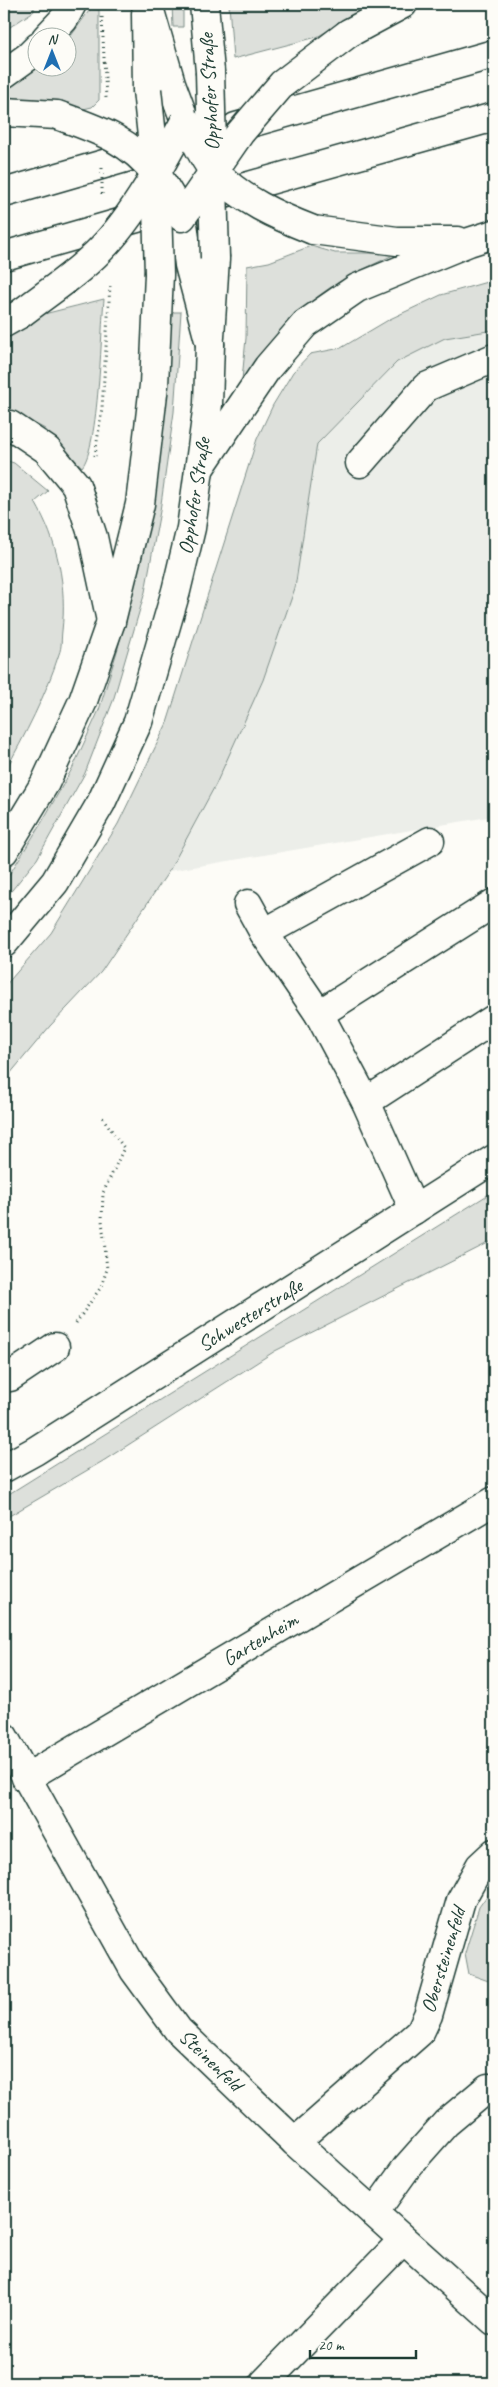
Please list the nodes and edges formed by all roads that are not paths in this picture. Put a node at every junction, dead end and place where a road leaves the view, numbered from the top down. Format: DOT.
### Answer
graph roads {
  1 [pos="72,4"];
  2 [pos="147,4"];
  3 [pos="204,4"];
  4 [pos="404,4"];
  5 [pos="55,28"];
  6 [pos="494,54"];
  7 [pos="28,55"];
  8 [pos="210,72"];
  9 [pos="4,74"];
  10 [pos="159,86"];
  11 [pos="4,112"];
  12 [pos="494,117"];
  13 [pos="185,120"];
  14 [pos="213,170"];
  15 [pos="156,173"];
  16 [pos="4,193"];
  17 [pos="182,217"];
  18 [pos="482,238"];
  19 [pos="4,256"];
  20 [pos="202,262"];
  21 [pos="159,274"];
  22 [pos="12,318"];
  23 [pos="494,358"];
  24 [pos="4,424"];
  25 [pos="360,464"];
  26 [pos="199,469"];
  27 [pos="110,621"];
  28 [pos="430,841"];
  29 [pos="4,851"];
  30 [pos="494,903"];
  31 [pos="248,904"];
  32 [pos="264,933"];
  33 [pos="4,943"];
  34 [pos="319,1014"];
  35 [pos="494,1019"];
  36 [pos="366,1102"];
  37 [pos="494,1159"];
  38 [pos="414,1210"];
  39 [pos="55,1347"];
  40 [pos="4,1378"];
  41 [pos="4,1468"];
  42 [pos="494,1501"];
  43 [pos="4,1737"];
  44 [pos="26,1778"];
  45 [pos="494,1853"];
  46 [pos="488,2088"];
  47 [pos="295,2142"];
  48 [pos="374,2213"];
  49 [pos="403,2240"];
  50 [pos="494,2321"];
  51 [pos="264,2383"];
  1 -- 5 [label="main road"];
  2 -- 10 [label="main road"];
  3 -- 8 [label="main road, Opphofer Straße"];
  4 -- 14 [label="main road, bridge"];
  6 -- 16 [label="main road"];
  7 -- 9 [label="main road"];
  8 -- 13 [label="main road"];
  8 -- 14 [label="main road, Opphofer Straße, bridge"];
  10 -- 13 [label="main road"];
  10 -- 15 [label="main road, bridge"];
  11 -- 15 [label="main road, bridge"];
  12 -- 19 [label="main road"];
  13 -- 14 [label="main road, bridge"];
  13 -- 15 [label="main road, bridge"];
  14 -- 17 [label="main road, bridge"];
  14 -- 18 [label="main road, bridge"];
  14 -- 20 [label="main road, Opphofer Straße, bridge"];
  15 -- 17 [label="main road, bridge"];
  15 -- 21 [label="main road, bridge"];
  15 -- 22 [label="main road, bridge"];
  17 -- 20 [label="main road"];
  17 -- 21 [label="main road, bridge"];
  18 -- 26 [label="main road"];
  20 -- 26 [label="main road, Opphofer Straße"];
  21 -- 27 [label="main road"];
  23 -- 25 [label="main road"];
  24 -- 27 [label="main road"];
  26 -- 33 [label="main road, Opphofer Straße"];
  27 -- 29 [label="main road"];
  28 -- 32 [label="main road"];
  30 -- 34 [label="main road"];
  31 -- 32 [label="main road"];
  32 -- 34 [label="main road"];
  34 -- 36 [label="main road"];
  35 -- 36 [label="main road"];
  36 -- 38 [label="main road"];
  37 -- 38 [label="main road, Schwesterstraße"];
  38 -- 41 [label="main road, Schwesterstraße"];
  39 -- 40 [label="main road"];
  42 -- 44 [label="main road, Gartenheim"];
  43 -- 44 [label="main road, Steinenfeld"];
  44 -- 47 [label="main road, Steinenfeld"];
  45 -- 47 [label="main road, Obersteinenfeld"];
  46 -- 48 [label="main road"];
  47 -- 48 [label="main road, Steinenfeld"];
  48 -- 49 [label="main road, Steinenfeld"];
  49 -- 50 [label="main road, Steinenfeld"];
  49 -- 51 [label="main road"];
}
